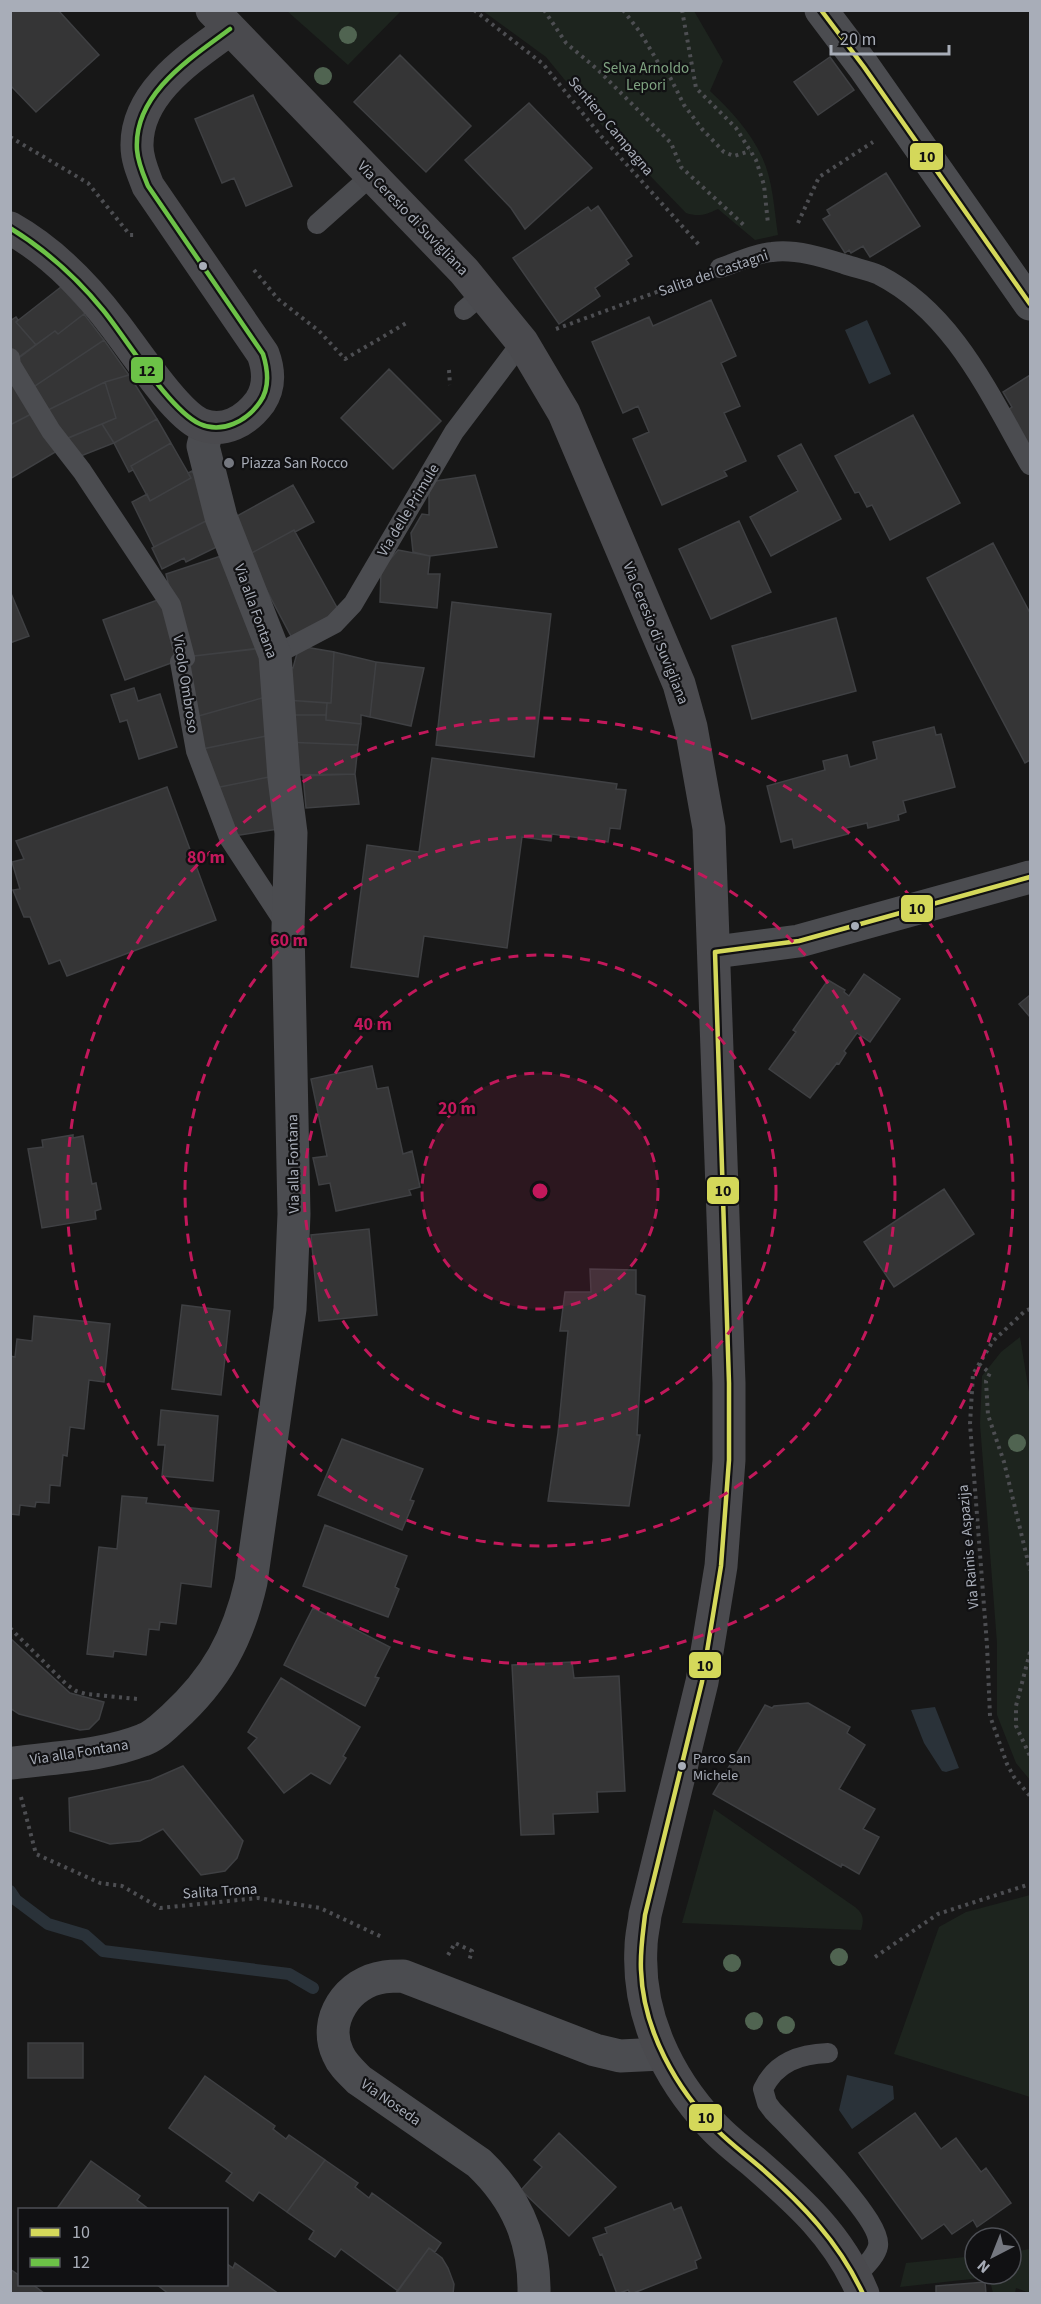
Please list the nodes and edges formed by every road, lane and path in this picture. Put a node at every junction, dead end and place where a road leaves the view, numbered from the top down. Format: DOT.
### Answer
graph roads {
  1 [pos="474,10"];
  2 [pos="544,10"];
  3 [pos="623,10"];
  4 [pos="682,10"];
  5 [pos="821,10"];
  6 [pos="221,20"];
  7 [pos="904,123"];
  8 [pos="10,137"];
  9 [pos="750,151"];
  10 [pos="372,175"];
  11 [pos="768,222"];
  12 [pos="317,224"];
  13 [pos="10,228"];
  14 [pos="181,234"];
  15 [pos="778,252"];
  16 [pos="720,268"];
  17 [pos="266,284"];
  18 [pos="1030,304"];
  19 [pos="408,322"];
  20 [pos="522,342"];
  21 [pos="10,358"];
  22 [pos="208,427"];
  23 [pos="1030,465"];
  24 [pos="275,655"];
  25 [pos="1030,877"];
  26 [pos="288,928"];
  27 [pos="715,952"];
  28 [pos="1030,1304"];
  29 [pos="1030,1309"];
  30 [pos="1025,1311"];
  31 [pos="979,1364"];
  32 [pos="1030,1570"];
  33 [pos="10,1628"];
  34 [pos="1030,1652"];
  35 [pos="189,1703"];
  36 [pos="1030,1756"];
  37 [pos="12,1764"];
  38 [pos="1030,1796"];
  39 [pos="1030,1884"];
  40 [pos="392,1941"];
  41 [pos="875,1957"];
  42 [pos="447,1958"];
  43 [pos="456,1995"];
  44 [pos="828,2053"];
  45 [pos="662,2054"];
  46 [pos="859,2285"];
  47 [pos="534,2294"];
  1 -- 16 [label="path, Sentiero Campagna"];
  2 -- 15 [label="path"];
  3 -- 9 [label="path"];
  4 -- 9 [label="path"];
  5 -- 7 [label="street"];
  6 -- 10 [label="main road, Via Ceresio di Suvigliana"];
  6 -- 14 [label="main road"];
  7 -- 15 [label="path"];
  7 -- 18 [label="street"];
  8 -- 14 [label="path"];
  9 -- 11 [label="path"];
  10 -- 12 [label="lane"];
  10 -- 20 [label="main road, Via Ceresio di Suvigliana"];
  13 -- 22 [label="main road"];
  14 -- 22 [label="main road"];
  15 -- 16 [label="lane, Salita dei Castagni"];
  15 -- 23 [label="lane, Salita dei Castagni"];
  16 -- 20 [label="path, Salita dei Castagni"];
  17 -- 19 [label="path"];
  20 -- 24 [label="lane, Via delle Primule"];
  20 -- 27 [label="main road, Via Ceresio di Suvigliana"];
  21 -- 26 [label="lane, Vicolo Ombroso"];
  22 -- 24 [label="street, Via alla Fontana"];
  24 -- 26 [label="street, Via alla Fontana"];
  25 -- 27 [label="street"];
  26 -- 35 [label="street, Via alla Fontana"];
  27 -- 45 [label="main road, Via Ceresio di Suvigliana"];
  28 -- 30 [label="path"];
  29 -- 30 [label="path, Via Rainis e Aspazija"];
  30 -- 31 [label="path, Via Rainis e Aspazija"];
  31 -- 32 [label="path"];
  31 -- 38 [label="path, Via Rainis e Aspazija"];
  33 -- 35 [label="path"];
  34 -- 36 [label="path"];
  35 -- 37 [label="street, Via alla Fontana"];
  37 -- 40 [label="path, Salita Trona"];
  39 -- 41 [label="path"];
  42 -- 43 [label="path"];
  43 -- 45 [label="street, Via Noseda"];
  43 -- 47 [label="street, Via Noseda"];
  44 -- 46 [label="lane"];
  45 -- 46 [label="main road, Via Ceresio di Suvigliana"];
}
